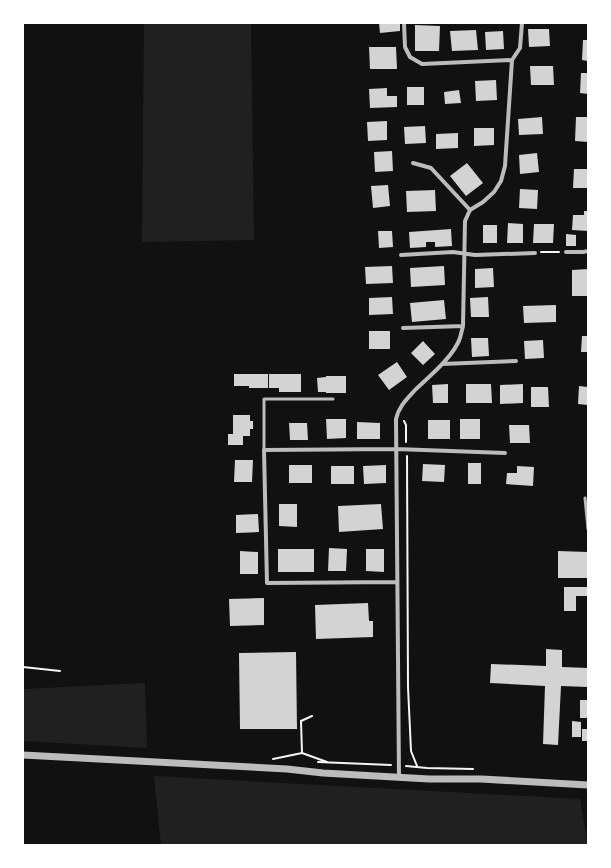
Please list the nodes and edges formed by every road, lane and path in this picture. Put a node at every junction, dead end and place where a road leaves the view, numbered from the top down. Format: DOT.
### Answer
graph roads {
  1 [pos="404,23"];
  2 [pos="522,23"];
  3 [pos="512,60"];
  4 [pos="413,163"];
  5 [pos="470,210"];
  6 [pos="588,250"];
  7 [pos="566,252"];
  8 [pos="463,253"];
  9 [pos="536,253"];
  10 [pos="401,255"];
  11 [pos="463,326"];
  12 [pos="403,328"];
  13 [pos="516,361"];
  14 [pos="442,364"];
  15 [pos="333,399"];
  16 [pos="398,411"];
  17 [pos="396,449"];
  18 [pos="406,449"];
  19 [pos="264,450"];
  20 [pos="504,453"];
  21 [pos="585,498"];
  22 [pos="588,529"];
  23 [pos="397,582"];
  24 [pos="23,667"];
  25 [pos="60,671"];
  26 [pos="312,716"];
  27 [pos="302,753"];
  28 [pos="23,755"];
  29 [pos="283,760"];
  30 [pos="314,762"];
  31 [pos="329,763"];
  32 [pos="399,765"];
  33 [pos="417,766"];
  34 [pos="474,769"];
  35 [pos="399,777"];
  36 [pos="588,785"];
  1 -- 3 [label="street"];
  2 -- 3 [label="street"];
  3 -- 5 [label="street"];
  4 -- 5 [label="street"];
  5 -- 8 [label="street"];
  6 -- 7 [label="street"];
  7 -- 9 [label="path"];
  8 -- 9 [label="street"];
  8 -- 10 [label="street"];
  8 -- 11 [label="street"];
  11 -- 12 [label="street"];
  11 -- 14 [label="street"];
  13 -- 14 [label="street"];
  14 -- 16 [label="street"];
  15 -- 19 [label="lane"];
  16 -- 17 [label="street"];
  16 -- 18 [label="path"];
  17 -- 18 [label="street"];
  17 -- 19 [label="street"];
  17 -- 23 [label="street"];
  18 -- 20 [label="street"];
  18 -- 33 [label="path"];
  19 -- 23 [label="street"];
  21 -- 22 [label="lane"];
  23 -- 32 [label="street"];
  24 -- 25 [label="path"];
  26 -- 27 [label="path"];
  27 -- 29 [label="path"];
  27 -- 31 [label="path"];
  28 -- 35 [label="street"];
  30 -- 31 [label="path"];
  31 -- 32 [label="path"];
  32 -- 33 [label="path"];
  32 -- 35 [label="street"];
  33 -- 34 [label="path"];
  35 -- 36 [label="street"];
}
